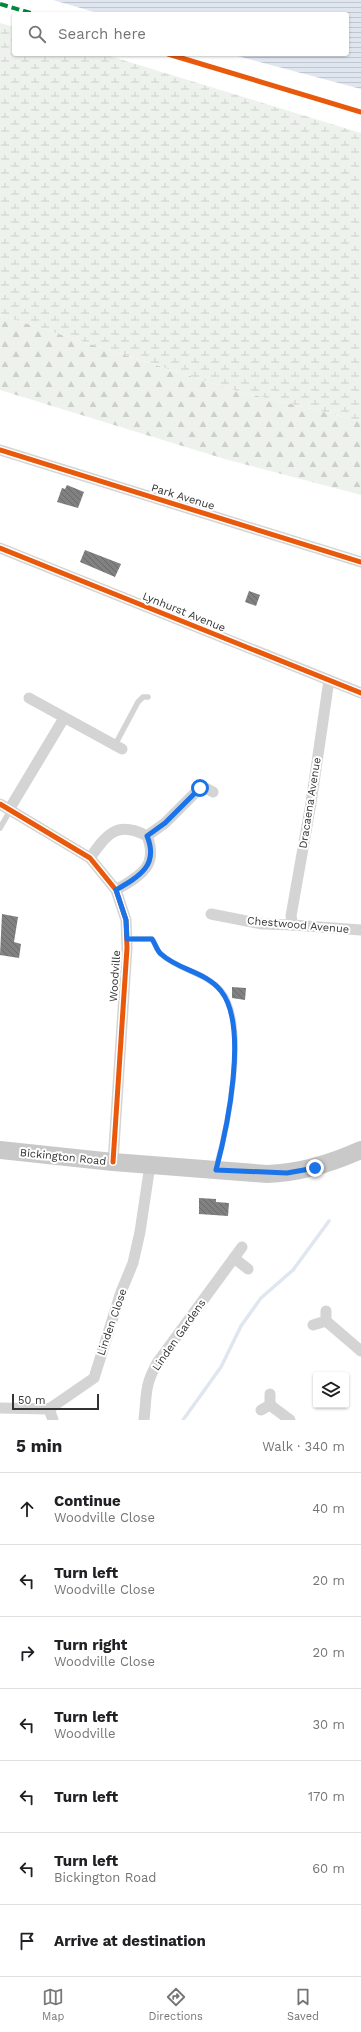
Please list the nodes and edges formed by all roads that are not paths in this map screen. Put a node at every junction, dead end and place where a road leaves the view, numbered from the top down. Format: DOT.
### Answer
graph roads {
  1 [pos="0,450"];
  2 [pos="0,548"];
  3 [pos="361,562"];
  4 [pos="328,680"];
  5 [pos="361,693"];
  6 [pos="148,697"];
  7 [pos="29,698"];
  8 [pos="64,718"];
  9 [pos="118,747"];
  10 [pos="213,792"];
  11 [pos="7,807"];
  12 [pos="0,828"];
  13 [pos="147,836"];
  14 [pos="90,858"];
  15 [pos="116,890"];
  16 [pos="211,914"];
  17 [pos="293,925"];
  18 [pos="361,930"];
  19 [pos="127,939"];
  20 [pos="0,1150"];
  21 [pos="361,1150"];
  22 [pos="113,1162"];
  23 [pos="150,1165"];
  24 [pos="216,1170"];
  25 [pos="242,1247"];
  26 [pos="234,1258"];
  27 [pos="248,1269"];
  28 [pos="313,1325"];
  29 [pos="361,1351"];
  30 [pos="267,1403"];
  31 [pos="0,1408"];
  32 [pos="51,1415"];
  33 [pos="144,1420"];
  34 [pos="290,1420"];
  1 -- 3 [label="street, Park Avenue"];
  2 -- 4 [label="street, Lynhurst Avenue"];
  4 -- 5 [label="street, Lynhurst Avenue"];
  4 -- 17 [label="street, Dracaena Avenue"];
  6 -- 9 [label="lane"];
  7 -- 8 [label="street"];
  8 -- 9 [label="street"];
  8 -- 11 [label="street"];
  10 -- 13 [label="street"];
  11 -- 12 [label="lane"];
  11 -- 14 [label="street, Woodville"];
  13 -- 14 [label="street"];
  13 -- 15 [label="street"];
  14 -- 15 [label="street, Woodville"];
  15 -- 19 [label="street, Woodville"];
  16 -- 17 [label="street, Chestwood Avenue"];
  17 -- 18 [label="street, Chestwood Avenue"];
  19 -- 22 [label="street, Woodville"];
  19 -- 24 [label="lane"];
  20 -- 22 [label="main road, Bickington Road"];
  21 -- 24 [label="main road, Bickington Road"];
  22 -- 23 [label="main road, Bickington Road"];
  23 -- 24 [label="main road, Bickington Road"];
  23 -- 32 [label="street, Linden Close"];
  25 -- 26 [label="street, Linden Gardens"];
  26 -- 27 [label="street"];
  26 -- 33 [label="street, Linden Gardens"];
  28 -- 29 [label="street"];
  30 -- 34 [label="street"];
  31 -- 32 [label="street, Linden Close"];
}
